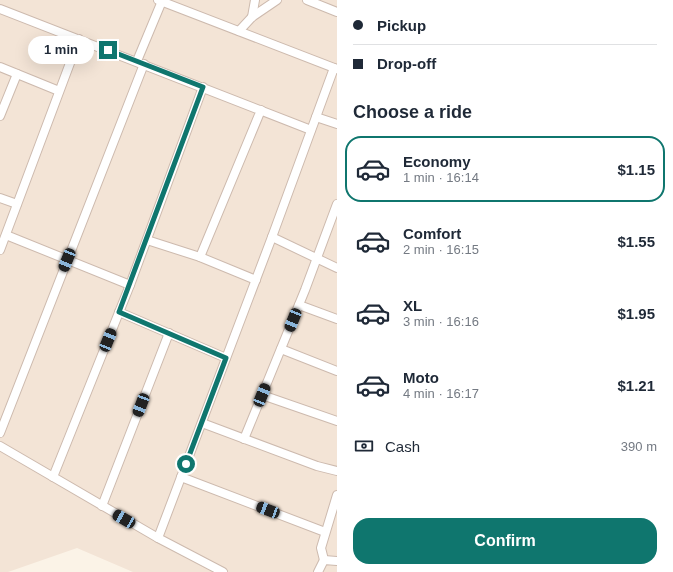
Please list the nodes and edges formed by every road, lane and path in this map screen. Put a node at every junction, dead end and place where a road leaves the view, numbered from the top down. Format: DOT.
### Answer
graph roads {
  1 [pos="255,0"];
  2 [pos="277,0"];
  3 [pos="307,0"];
  4 [pos="160,1"];
  5 [pos="0,9"];
  6 [pos="337,12"];
  7 [pos="252,17"];
  8 [pos="239,31"];
  9 [pos="79,39"];
  10 [pos="140,62"];
  11 [pos="0,67"];
  12 [pos="335,69"];
  13 [pos="16,74"];
  14 [pos="203,87"];
  15 [pos="59,91"];
  16 [pos="260,110"];
  17 [pos="0,116"];
  18 [pos="316,118"];
  19 [pos="337,124"];
  20 [pos="311,130"];
  21 [pos="0,198"];
  22 [pos="17,204"];
  23 [pos="337,204"];
  24 [pos="334,220"];
  25 [pos="6,236"];
  26 [pos="272,238"];
  27 [pos="147,240"];
  28 [pos="0,250"];
  29 [pos="200,257"];
  30 [pos="67,260"];
  31 [pos="316,260"];
  32 [pos="337,268"];
  33 [pos="256,280"];
  34 [pos="130,285"];
  35 [pos="299,306"];
  36 [pos="119,312"];
  37 [pos="337,319"];
  38 [pos="169,333"];
  39 [pos="281,349"];
  40 [pos="226,358"];
  41 [pos="337,371"];
  42 [pos="262,395"];
  43 [pos="337,421"];
  44 [pos="202,423"];
  45 [pos="0,433"];
  46 [pos="244,439"];
  47 [pos="0,446"];
  48 [pos="337,471"];
  49 [pos="53,477"];
  50 [pos="181,478"];
  51 [pos="337,495"];
  52 [pos="102,506"];
  53 [pos="325,532"];
  54 [pos="158,538"];
  55 [pos="324,560"];
  56 [pos="337,562"];
  57 [pos="222,572"];
  58 [pos="318,572"];
  1 -- 7 [label="street"];
  2 -- 7 [label="street"];
  3 -- 6 [label="street"];
  4 -- 8 [label="street"];
  4 -- 10 [label="street"];
  5 -- 9 [label="street"];
  7 -- 8 [label="street"];
  8 -- 12 [label="street"];
  9 -- 10 [label="street"];
  9 -- 15 [label="street"];
  10 -- 14 [label="street"];
  10 -- 30 [label="street"];
  11 -- 13 [label="street"];
  12 -- 18 [label="street"];
  13 -- 15 [label="street"];
  13 -- 17 [label="street"];
  14 -- 16 [label="street"];
  14 -- 27 [label="street"];
  15 -- 22 [label="street"];
  16 -- 20 [label="street"];
  16 -- 29 [label="street"];
  18 -- 19 [label="street"];
  18 -- 20 [label="street"];
  20 -- 26 [label="street"];
  21 -- 22 [label="street"];
  22 -- 25 [label="street"];
  23 -- 24 [label="street"];
  24 -- 31 [label="street"];
  25 -- 28 [label="street"];
  25 -- 30 [label="street"];
  26 -- 31 [label="street"];
  26 -- 33 [label="street"];
  27 -- 29 [label="street"];
  27 -- 34 [label="street"];
  29 -- 33 [label="street"];
  30 -- 34 [label="street"];
  30 -- 45 [label="street"];
  31 -- 32 [label="street"];
  31 -- 35 [label="street"];
  33 -- 40 [label="street"];
  34 -- 36 [label="street"];
  35 -- 37 [label="street"];
  35 -- 39 [label="street"];
  36 -- 38 [label="street"];
  36 -- 49 [label="street"];
  38 -- 40 [label="street"];
  38 -- 52 [label="street"];
  39 -- 41 [label="street"];
  39 -- 42 [label="street"];
  40 -- 44 [label="street"];
  42 -- 43 [label="street"];
  42 -- 46 [label="street"];
  44 -- 46 [label="street"];
  44 -- 50 [label="street"];
  46 -- 48 [label="street"];
  47 -- 49 [label="street"];
  49 -- 52 [label="street"];
  50 -- 53 [label="street"];
  50 -- 54 [label="street"];
  51 -- 53 [label="street"];
  52 -- 54 [label="street"];
  53 -- 55 [label="street"];
  54 -- 57 [label="street"];
  55 -- 56 [label="street"];
  55 -- 58 [label="street"];
}
